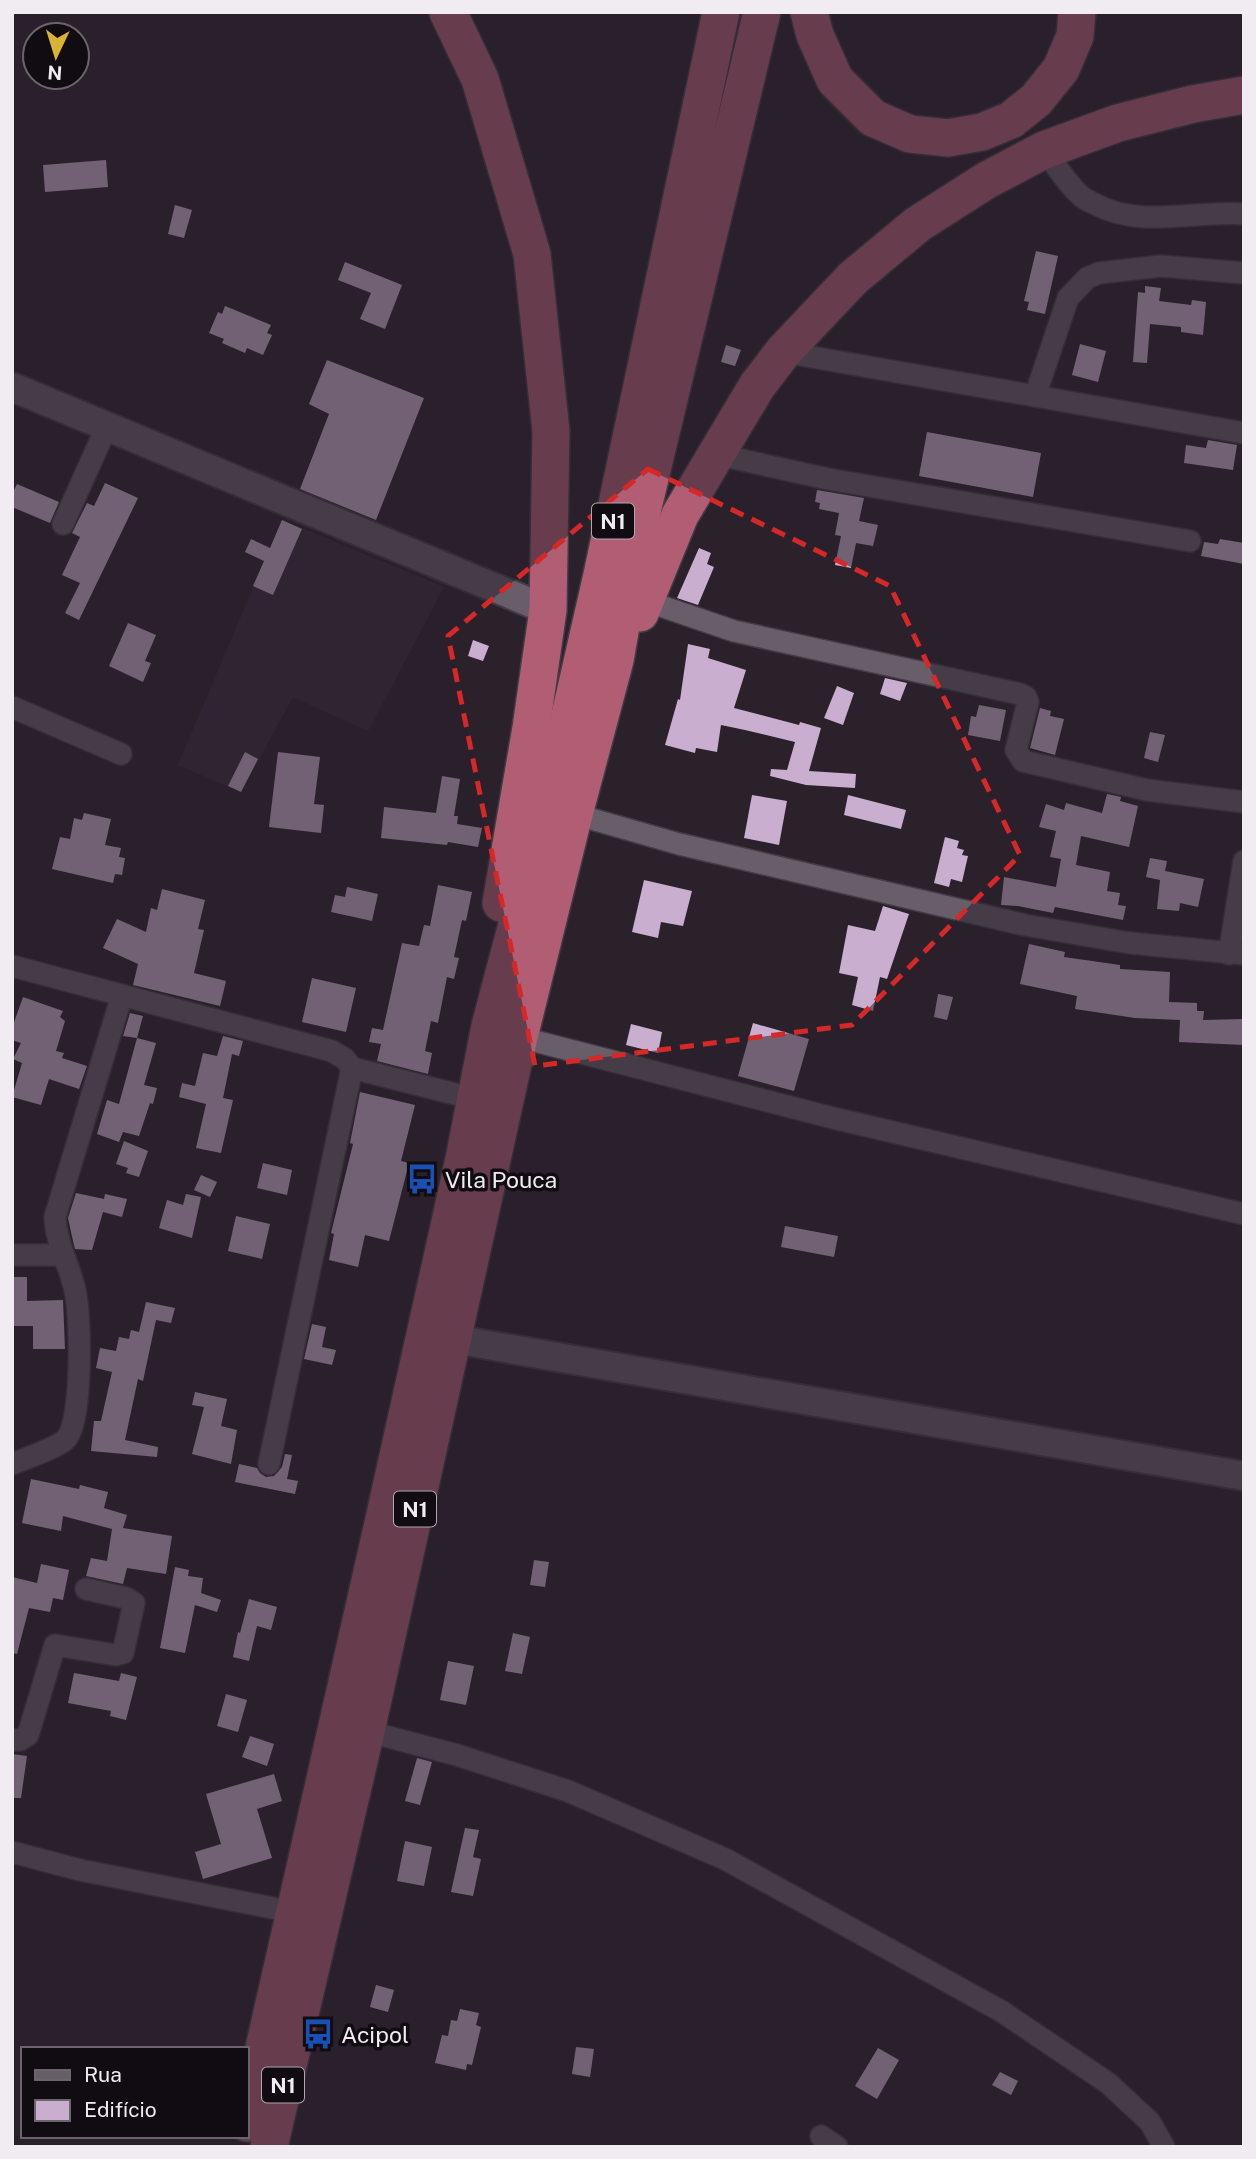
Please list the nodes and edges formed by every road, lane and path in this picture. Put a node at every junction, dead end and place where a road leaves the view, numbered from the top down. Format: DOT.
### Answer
graph roads {
  1 [pos="448,12"];
  2 [pos="721,12"];
  3 [pos="762,12"];
  4 [pos="809,12"];
  5 [pos="1077,12"];
  6 [pos="1244,95"];
  7 [pos="1044,150"];
  8 [pos="1244,214"];
  9 [pos="1244,273"];
  10 [pos="783,352"];
  11 [pos="12,387"];
  12 [pos="1035,396"];
  13 [pos="107,426"];
  14 [pos="1244,433"];
  15 [pos="715,454"];
  16 [pos="63,524"];
  17 [pos="1190,541"];
  18 [pos="646,601"];
  19 [pos="548,610"];
  20 [pos="615,660"];
  21 [pos="12,707"];
  22 [pos="121,754"];
  23 [pos="1244,802"];
  24 [pos="574,814"];
  25 [pos="1244,861"];
  26 [pos="1237,954"];
  27 [pos="12,966"];
  28 [pos="122,995"];
  29 [pos="505,1032"];
  30 [pos="352,1068"];
  31 [pos="475,1099"];
  32 [pos="1244,1214"];
  33 [pos="12,1255"];
  34 [pos="63,1255"];
  35 [pos="453,1339"];
  36 [pos="12,1464"];
  37 [pos="269,1464"];
  38 [pos="1244,1476"];
  39 [pos="86,1589"];
  40 [pos="366,1731"];
  41 [pos="12,1740"];
  42 [pos="12,1852"];
  43 [pos="293,1912"];
  44 [pos="248,2118"];
  45 [pos="269,2147"];
  46 [pos="1164,2147"];
  1 -- 19 [label="highway"];
  2 -- 29 [label="highway, N1"];
  3 -- 20 [label="highway, N1"];
  4 -- 5 [label="highway"];
  6 -- 7 [label="highway"];
  7 -- 8 [label="street"];
  7 -- 10 [label="highway"];
  9 -- 12 [label="street"];
  10 -- 12 [label="street"];
  10 -- 15 [label="highway"];
  11 -- 13 [label="street"];
  12 -- 14 [label="street"];
  13 -- 16 [label="street"];
  13 -- 19 [label="street"];
  15 -- 17 [label="street"];
  15 -- 18 [label="highway"];
  18 -- 20 [label="highway"];
  18 -- 23 [label="street"];
  19 -- 29 [label="highway"];
  20 -- 24 [label="highway, N1"];
  21 -- 22 [label="street"];
  24 -- 26 [label="street"];
  24 -- 29 [label="highway, N1"];
  25 -- 26 [label="street"];
  27 -- 28 [label="street"];
  28 -- 30 [label="street"];
  28 -- 34 [label="street"];
  29 -- 31 [label="highway, N1"];
  29 -- 32 [label="street"];
  29 -- 35 [label="highway, N1"];
  30 -- 31 [label="street"];
  30 -- 37 [label="street"];
  31 -- 43 [label="highway, N1"];
  33 -- 34 [label="street"];
  34 -- 36 [label="street"];
  35 -- 38 [label="street"];
  35 -- 40 [label="highway, N1"];
  39 -- 41 [label="street"];
  40 -- 45 [label="highway, N1"];
  40 -- 46 [label="street"];
  42 -- 43 [label="street"];
  43 -- 44 [label="highway, N1"];
}
